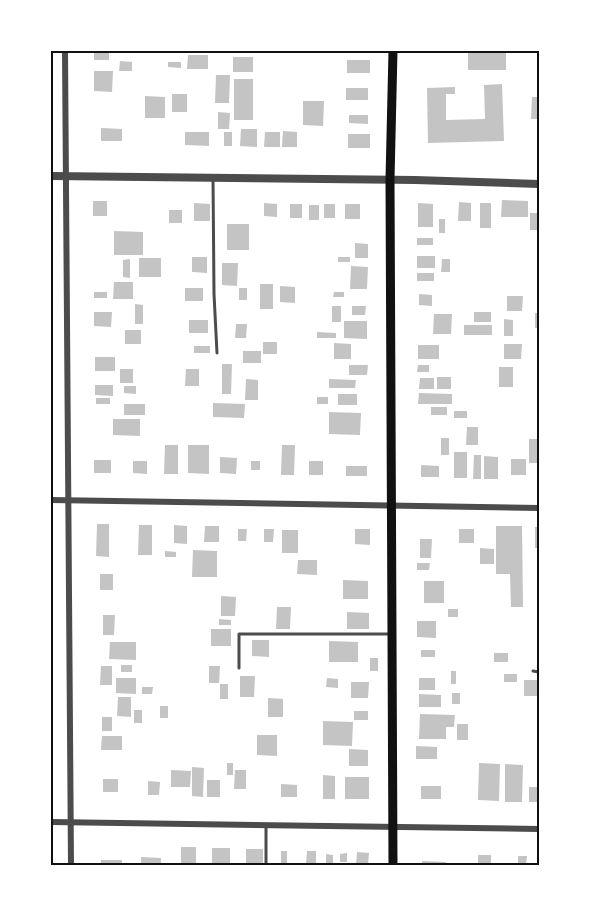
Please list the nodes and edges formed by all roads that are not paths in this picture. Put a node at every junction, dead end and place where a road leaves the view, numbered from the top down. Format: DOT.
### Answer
graph roads {
  1 [pos="65,51"];
  2 [pos="393,51"];
  3 [pos="51,176"];
  4 [pos="65,176"];
  5 [pos="213,178"];
  6 [pos="390,179"];
  7 [pos="539,184"];
  8 [pos="217,353"];
  9 [pos="51,500"];
  10 [pos="69,500"];
  11 [pos="391,505"];
  12 [pos="539,508"];
  13 [pos="392,634"];
  14 [pos="239,668"];
  15 [pos="533,671"];
  16 [pos="539,672"];
  17 [pos="51,822"];
  18 [pos="71,822"];
  19 [pos="266,824"];
  20 [pos="393,826"];
  21 [pos="539,829"];
  22 [pos="71,865"];
  23 [pos="266,865"];
  24 [pos="393,865"];
  1 -- 4 [label="street"];
  2 -- 6 [label="main road"];
  3 -- 4 [label="street"];
  4 -- 5 [label="street"];
  4 -- 10 [label="street"];
  5 -- 6 [label="street"];
  5 -- 8 [label="lane"];
  6 -- 7 [label="street"];
  6 -- 11 [label="main road"];
  9 -- 10 [label="street"];
  10 -- 11 [label="street"];
  10 -- 18 [label="street"];
  11 -- 12 [label="street"];
  11 -- 13 [label="main road"];
  13 -- 14 [label="lane"];
  13 -- 20 [label="main road"];
  15 -- 16 [label="lane"];
  17 -- 18 [label="street"];
  18 -- 19 [label="street"];
  18 -- 22 [label="street"];
  19 -- 20 [label="street"];
  19 -- 23 [label="lane"];
  20 -- 21 [label="street"];
  20 -- 24 [label="main road"];
}
